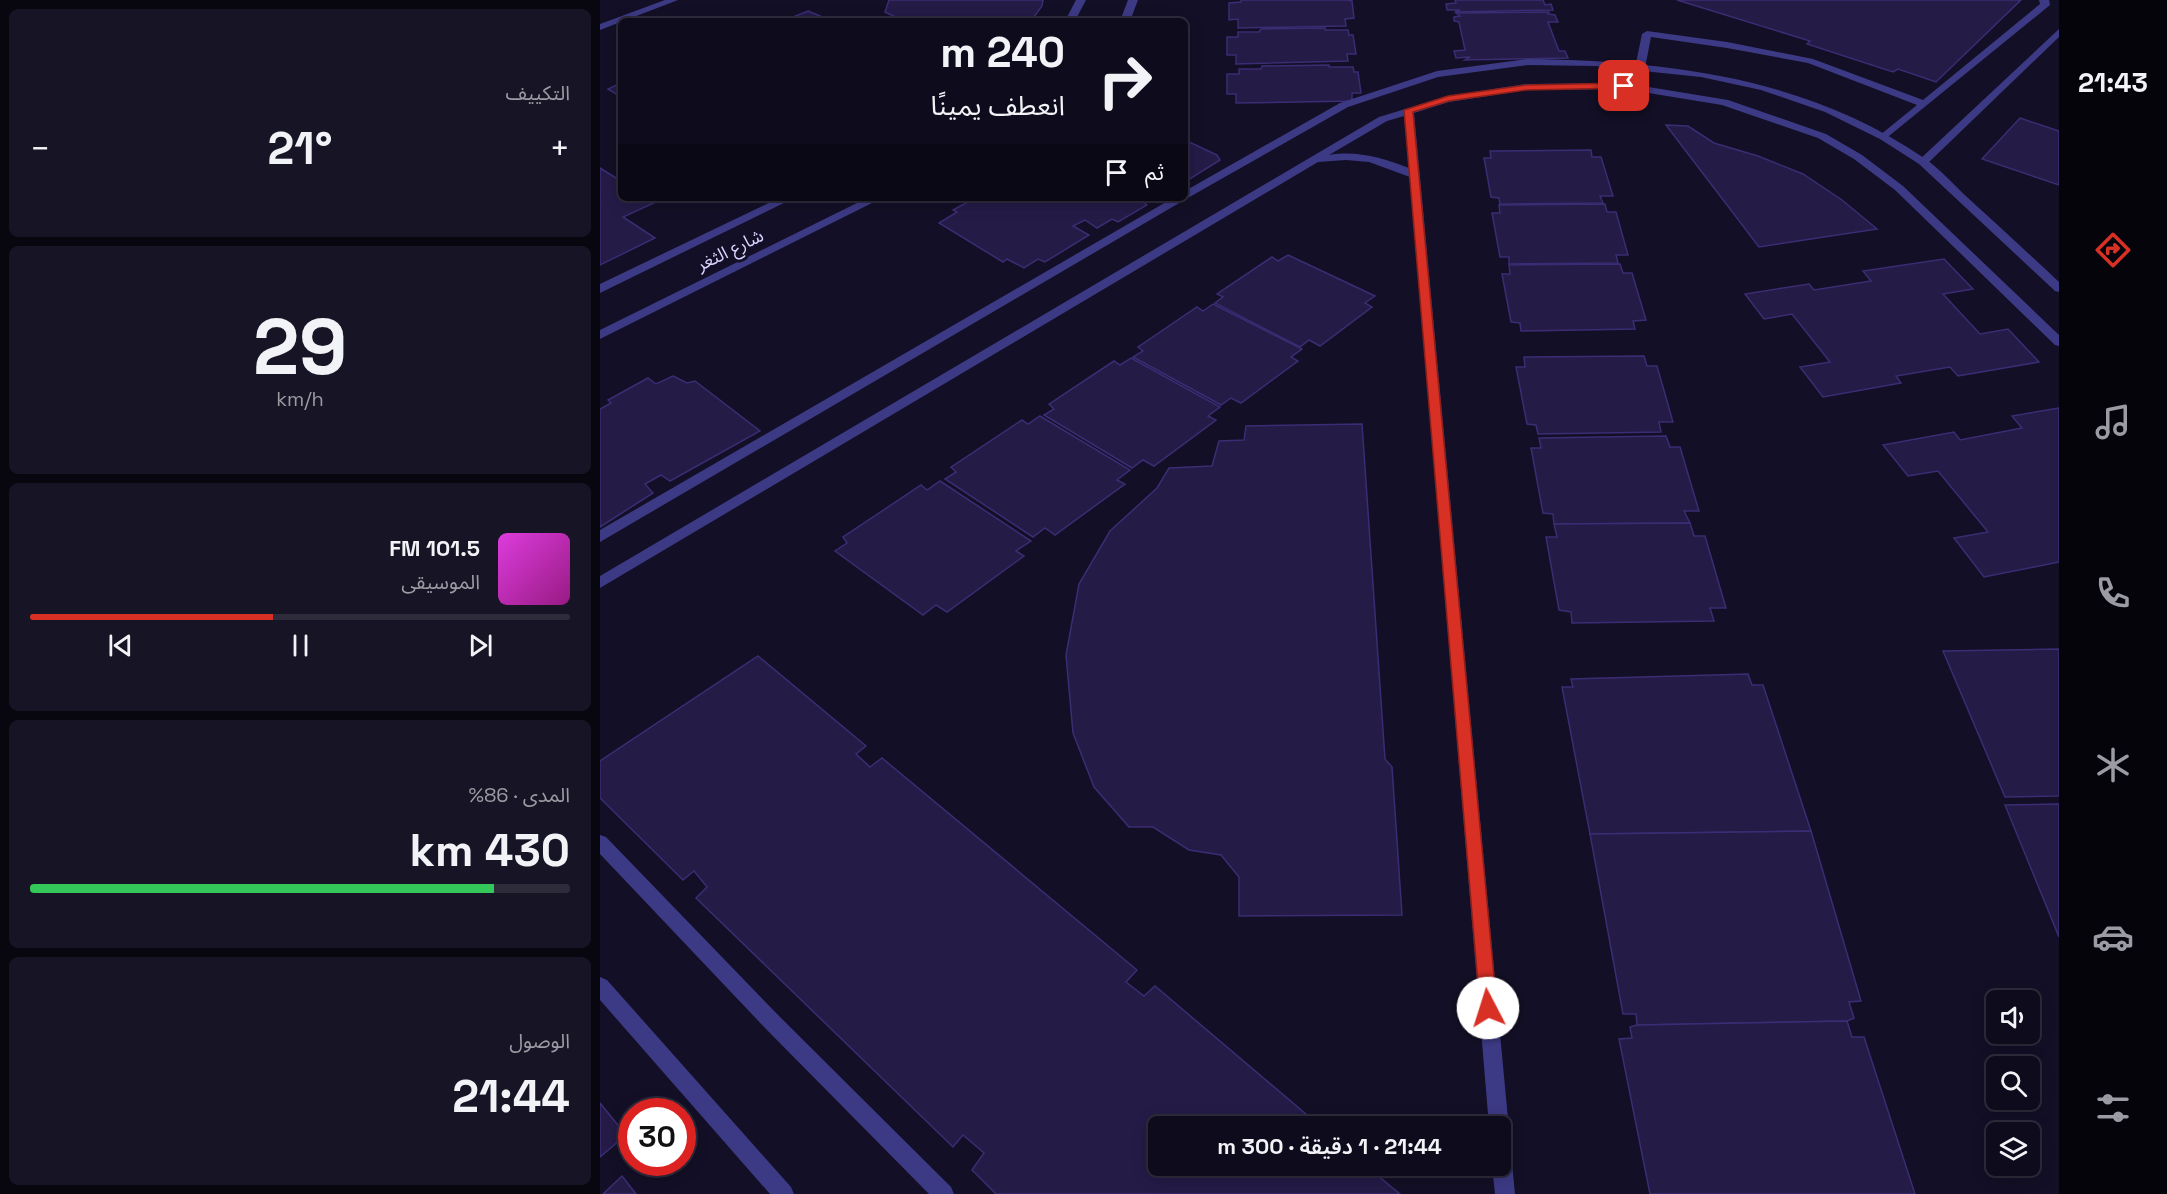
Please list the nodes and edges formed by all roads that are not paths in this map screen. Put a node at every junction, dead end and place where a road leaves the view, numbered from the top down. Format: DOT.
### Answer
graph roads {
  1 [pos="674,0"];
  2 [pos="1081,0"];
  3 [pos="1133,0"];
  4 [pos="2044,0"];
  5 [pos="625,18"];
  6 [pos="1072,18"];
  7 [pos="1126,18"];
  8 [pos="618,20"];
  9 [pos="600,27"];
  10 [pos="2059,32"];
  11 [pos="1595,63"];
  12 [pos="1640,68"];
  13 [pos="1602,86"];
  14 [pos="1924,104"];
  15 [pos="1409,110"];
  16 [pos="1884,136"];
  17 [pos="1923,162"];
  18 [pos="1307,164"];
  19 [pos="1414,175"];
  20 [pos="1188,193"];
  21 [pos="782,201"];
  22 [pos="870,201"];
  23 [pos="1176,201"];
  24 [pos="2059,288"];
  25 [pos="600,289"];
  26 [pos="600,335"];
  27 [pos="2059,342"];
  28 [pos="600,537"];
  29 [pos="600,583"];
  30 [pos="600,842"];
  31 [pos="600,986"];
  32 [pos="1498,1116"];
  33 [pos="1503,1176"];
  34 [pos="784,1194"];
  35 [pos="944,1194"];
  36 [pos="1505,1194"];
  1 -- 5 [label="street"];
  2 -- 6 [label="street"];
  3 -- 7 [label="street"];
  4 -- 14 [label="street"];
  8 -- 9 [label="street"];
  10 -- 17 [label="street"];
  11 -- 12 [label="street"];
  11 -- 13 [label="street"];
  11 -- 20 [label="street"];
  12 -- 14 [label="street"];
  12 -- 16 [label="street"];
  13 -- 15 [label="street"];
  13 -- 27 [label="street"];
  14 -- 16 [label="street"];
  15 -- 18 [label="street"];
  15 -- 19 [label="street"];
  16 -- 17 [label="street"];
  17 -- 24 [label="street"];
  18 -- 19 [label="street"];
  18 -- 29 [label="street"];
  19 -- 32 [label="street"];
  21 -- 25 [label="street, شارع الثغر"];
  22 -- 26 [label="street, شارع الثغر"];
  23 -- 28 [label="street"];
  30 -- 35 [label="street"];
  31 -- 34 [label="street"];
  33 -- 36 [label="street"];
}
